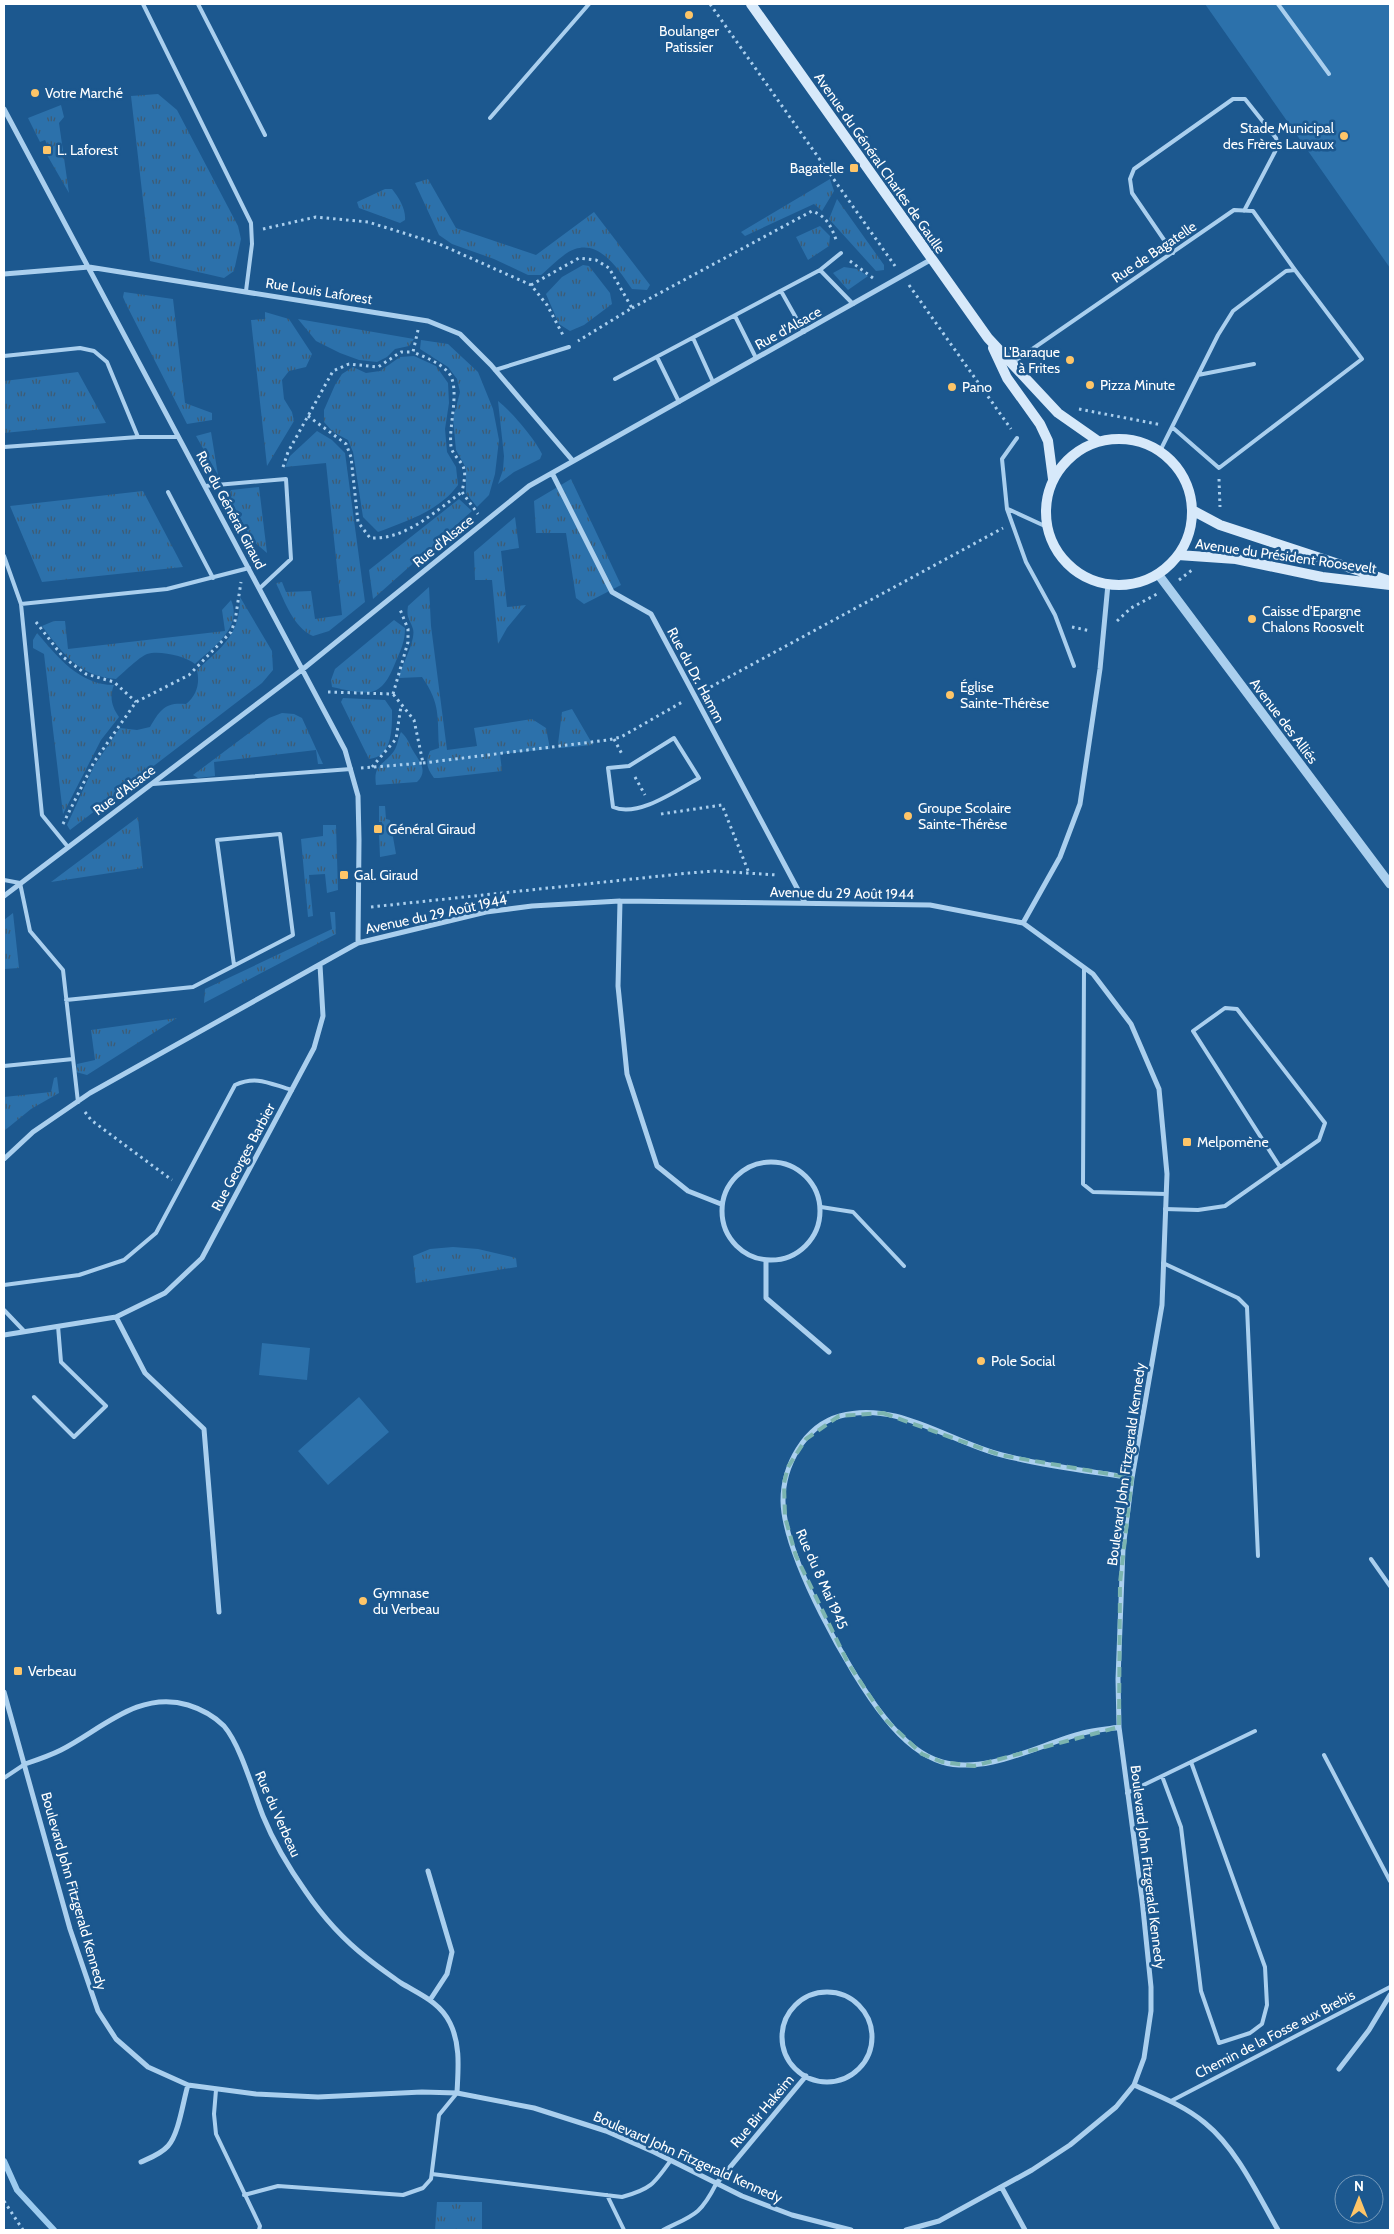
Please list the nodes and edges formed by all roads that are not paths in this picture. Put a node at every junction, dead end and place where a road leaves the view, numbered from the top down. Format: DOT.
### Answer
graph roads {
  1 [pos="143,4"];
  2 [pos="198,4"];
  3 [pos="589,4"];
  4 [pos="751,4"];
  5 [pos="1278,4"];
  6 [pos="1329,74"];
  7 [pos="4,109"];
  8 [pos="490,118"];
  9 [pos="266,135"];
  10 [pos="1244,211"];
  11 [pos="841,253"];
  12 [pos="1173,253"];
  13 [pos="932,260"];
  14 [pos="89,267"];
  15 [pos="820,270"];
  16 [pos="1295,270"];
  17 [pos="4,274"];
  18 [pos="246,291"];
  19 [pos="781,291"];
  20 [pos="853,304"];
  21 [pos="734,316"];
  22 [pos="804,332"];
  23 [pos="693,338"];
  24 [pos="988,338"];
  25 [pos="569,347"];
  26 [pos="4,356"];
  27 [pos="657,357"];
  28 [pos="756,358"];
  29 [pos="1012,363"];
  30 [pos="1254,364"];
  31 [pos="495,370"];
  32 [pos="1198,375"];
  33 [pos="615,379"];
  34 [pos="713,382"];
  35 [pos="679,402"];
  36 [pos="1172,427"];
  37 [pos="180,436"];
  38 [pos="138,437"];
  39 [pos="1017,438"];
  40 [pos="1098,441"];
  41 [pos="4,447"];
  42 [pos="1160,451"];
  43 [pos="574,461"];
  44 [pos="552,473"];
  45 [pos="1053,479"];
  46 [pos="205,486"];
  47 [pos="168,492"];
  48 [pos="1007,509"];
  49 [pos="1192,510"];
  50 [pos="1047,527"];
  51 [pos="1178,554"];
  52 [pos="4,556"];
  53 [pos="249,568"];
  54 [pos="1158,574"];
  55 [pos="213,578"];
  56 [pos="1390,583"];
  57 [pos="1108,584"];
  58 [pos="260,588"];
  59 [pos="21,604"];
  60 [pos="1074,666"];
  61 [pos="303,670"];
  62 [pos="629,766"];
  63 [pos="350,769"];
  64 [pos="151,784"];
  65 [pos="68,846"];
  66 [pos="4,880"];
  67 [pos="20,883"];
  68 [pos="1390,884"];
  69 [pos="4,896"];
  70 [pos="620,902"];
  71 [pos="805,904"];
  72 [pos="1023,923"];
  73 [pos="358,943"];
  74 [pos="320,964"];
  75 [pos="234,965"];
  76 [pos="1084,968"];
  77 [pos="66,1000"];
  78 [pos="73,1059"];
  79 [pos="4,1066"];
  80 [pos="292,1090"];
  81 [pos="78,1102"];
  82 [pos="4,1159"];
  83 [pos="1280,1167"];
  84 [pos="1166,1194"];
  85 [pos="721,1204"];
  86 [pos="821,1207"];
  87 [pos="1165,1209"];
  88 [pos="766,1262"];
  89 [pos="1163,1263"];
  90 [pos="904,1266"];
  91 [pos="4,1285"];
  92 [pos="4,1310"];
  93 [pos="116,1317"];
  94 [pos="58,1326"];
  95 [pos="24,1332"];
  96 [pos="4,1334"];
  97 [pos="829,1352"];
  98 [pos="34,1397"];
  99 [pos="1132,1478"];
  100 [pos="1258,1556"];
  101 [pos="1371,1559"];
  102 [pos="1390,1586"];
  103 [pos="219,1612"];
  104 [pos="4,1692"];
  105 [pos="1120,1726"];
  106 [pos="1255,1731"];
  107 [pos="1324,1755"];
  108 [pos="1191,1762"];
  109 [pos="25,1764"];
  110 [pos="1162,1776"];
  111 [pos="4,1778"];
  112 [pos="1128,1793"];
  113 [pos="428,1871"];
  114 [pos="1390,1881"];
  115 [pos="1390,1987"];
  116 [pos="1390,1995"];
  117 [pos="430,2000"];
  118 [pos="1339,2069"];
  119 [pos="806,2076"];
  120 [pos="188,2085"];
  121 [pos="1134,2085"];
  122 [pos="216,2090"];
  123 [pos="457,2094"];
  124 [pos="1171,2101"];
  125 [pos="671,2160"];
  126 [pos="141,2162"];
  127 [pos="432,2174"];
  128 [pos="716,2184"];
  129 [pos="1002,2188"];
  130 [pos="244,2195"];
  131 [pos="606,2195"];
  132 [pos="259,2230"];
  133 [pos="624,2230"];
  134 [pos="663,2230"];
  135 [pos="851,2230"];
  136 [pos="906,2230"];
  137 [pos="1025,2230"];
  138 [pos="1278,2230"];
  1 -- 18 [label="lane"];
  2 -- 9 [label="lane"];
  3 -- 8 [label="lane"];
  4 -- 13 [label="main road, Avenue du Général Charles de Gaulle"];
  5 -- 6 [label="lane"];
  7 -- 14 [label="street, Rue du Général Giraud"];
  10 -- 12 [label="lane, Rue de Bagatelle"];
  10 -- 12 [label="lane"];
  10 -- 16 [label="lane"];
  11 -- 15 [label="lane"];
  12 -- 29 [label="lane, Rue de Bagatelle"];
  13 -- 20 [label="street, Rue d'Alsace"];
  13 -- 24 [label="main road, Avenue du Général Charles de Gaulle"];
  14 -- 17 [label="street, Rue Louis Laforest"];
  14 -- 18 [label="street, Rue Louis Laforest"];
  14 -- 37 [label="street, Rue du Général Giraud"];
  15 -- 19 [label="lane"];
  15 -- 20 [label="lane"];
  16 -- 32 [label="lane"];
  16 -- 36 [label="lane"];
  18 -- 31 [label="street, Rue Louis Laforest"];
  19 -- 21 [label="lane"];
  19 -- 22 [label="lane"];
  20 -- 22 [label="street, Rue d'Alsace"];
  21 -- 23 [label="lane"];
  21 -- 28 [label="lane"];
  22 -- 28 [label="street, Rue d'Alsace"];
  23 -- 27 [label="lane"];
  23 -- 34 [label="lane"];
  24 -- 29 [label="main road, Avenue du Général Charles de Gaulle"];
  24 -- 45 [label="main road, Avenue du Général Charles de Gaulle"];
  25 -- 31 [label="lane"];
  26 -- 38 [label="lane"];
  27 -- 33 [label="lane"];
  27 -- 35 [label="lane"];
  28 -- 34 [label="street, Rue d'Alsace"];
  29 -- 40 [label="main road, Avenue du Général Charles de Gaulle"];
  30 -- 32 [label="lane"];
  31 -- 43 [label="street, Rue Louis Laforest"];
  32 -- 36 [label="lane"];
  34 -- 35 [label="street, Rue d'Alsace"];
  35 -- 43 [label="street, Rue d'Alsace"];
  36 -- 42 [label="lane"];
  37 -- 38 [label="lane"];
  37 -- 46 [label="street, Rue du Général Giraud"];
  38 -- 41 [label="lane"];
  39 -- 48 [label="lane"];
  40 -- 42 [label="main road"];
  40 -- 45 [label="main road"];
  42 -- 49 [label="main road"];
  43 -- 44 [label="street, Rue d'Alsace"];
  44 -- 61 [label="street, Rue d'Alsace"];
  44 -- 71 [label="street, Rue du Dr. Hamm"];
  45 -- 50 [label="main road"];
  46 -- 53 [label="street, Rue du Général Giraud"];
  46 -- 58 [label="lane"];
  47 -- 55 [label="lane"];
  48 -- 50 [label="lane"];
  48 -- 60 [label="lane"];
  49 -- 51 [label="main road"];
  49 -- 56 [label="main road, Avenue du Président Roosevelt"];
  50 -- 57 [label="main road"];
  51 -- 54 [label="main road"];
  51 -- 56 [label="main road, Avenue du Président Roosevelt"];
  52 -- 59 [label="lane"];
  53 -- 55 [label="lane"];
  53 -- 58 [label="street, Rue du Général Giraud"];
  54 -- 57 [label="main road"];
  54 -- 68 [label="street, Avenue des Alliés"];
  55 -- 59 [label="lane"];
  57 -- 72 [label="street"];
  58 -- 61 [label="street, Rue du Général Giraud"];
  59 -- 65 [label="lane"];
  61 -- 63 [label="street, Rue du Général Giraud"];
  61 -- 64 [label="street, Rue d'Alsace"];
  62 -- 62 [label="lane"];
  63 -- 64 [label="lane"];
  63 -- 73 [label="street, Rue du Général Giraud"];
  64 -- 65 [label="street, Rue d'Alsace"];
  65 -- 67 [label="street, Rue d'Alsace"];
  66 -- 67 [label="lane"];
  67 -- 69 [label="street, Rue d'Alsace"];
  67 -- 77 [label="lane"];
  70 -- 71 [label="street, Avenue du 29 Août 1944"];
  70 -- 73 [label="street, Avenue du 29 Août 1944"];
  70 -- 85 [label="street"];
  71 -- 72 [label="street, Avenue du 29 Août 1944"];
  72 -- 76 [label="street, Boulevard John Fitzgerald Kennedy"];
  73 -- 74 [label="street, Avenue du 29 Août 1944"];
  74 -- 80 [label="street, Rue Georges Barbier"];
  74 -- 81 [label="street, Avenue du 29 Août 1944"];
  75 -- 75 [label="lane"];
  75 -- 77 [label="lane"];
  76 -- 84 [label="street, Boulevard John Fitzgerald Kennedy"];
  76 -- 84 [label="lane"];
  77 -- 78 [label="lane"];
  78 -- 79 [label="lane"];
  78 -- 81 [label="lane"];
  80 -- 91 [label="lane"];
  80 -- 93 [label="street, Rue Georges Barbier"];
  81 -- 82 [label="street, Avenue du 29 Août 1944"];
  83 -- 83 [label="lane"];
  83 -- 87 [label="lane"];
  84 -- 87 [label="street, Boulevard John Fitzgerald Kennedy"];
  85 -- 86 [label="street"];
  85 -- 88 [label="street"];
  86 -- 88 [label="street"];
  86 -- 90 [label="lane"];
  87 -- 89 [label="street, Boulevard John Fitzgerald Kennedy"];
  88 -- 97 [label="street"];
  89 -- 99 [label="street, Boulevard John Fitzgerald Kennedy"];
  89 -- 100 [label="lane"];
  92 -- 95 [label="lane"];
  93 -- 94 [label="street, Rue Georges Barbier"];
  93 -- 103 [label="street"];
  94 -- 95 [label="street, Rue Georges Barbier"];
  94 -- 98 [label="lane"];
  95 -- 96 [label="street, Rue Georges Barbier"];
  99 -- 105 [label="street, Boulevard John Fitzgerald Kennedy"];
  99 -- 105 [label="street, Rue du 8 Mai 1945"];
  101 -- 102 [label="lane"];
  104 -- 109 [label="street, Boulevard John Fitzgerald Kennedy"];
  105 -- 112 [label="street, Boulevard John Fitzgerald Kennedy"];
  106 -- 108 [label="lane"];
  107 -- 114 [label="lane"];
  108 -- 110 [label="lane"];
  108 -- 110 [label="lane"];
  109 -- 111 [label="lane"];
  109 -- 117 [label="street, Rue du Verbeau"];
  109 -- 120 [label="street, Boulevard John Fitzgerald Kennedy"];
  110 -- 112 [label="lane"];
  112 -- 121 [label="street, Boulevard John Fitzgerald Kennedy"];
  113 -- 117 [label="street"];
  115 -- 124 [label="lane, Chemin de la Fosse aux Brebis"];
  116 -- 118 [label="street"];
  117 -- 123 [label="street, Rue du Verbeau"];
  119 -- 119 [label="street, Rue Bir Hakeim"];
  119 -- 128 [label="street, Rue Bir Hakeim"];
  120 -- 122 [label="street, Boulevard John Fitzgerald Kennedy"];
  120 -- 126 [label="street"];
  121 -- 124 [label="street"];
  121 -- 129 [label="street, Boulevard John Fitzgerald Kennedy"];
  122 -- 123 [label="street, Boulevard John Fitzgerald Kennedy"];
  122 -- 130 [label="lane"];
  123 -- 125 [label="street, Boulevard John Fitzgerald Kennedy"];
  123 -- 127 [label="lane"];
  124 -- 138 [label="street"];
  125 -- 128 [label="street, Boulevard John Fitzgerald Kennedy"];
  125 -- 131 [label="lane"];
  127 -- 130 [label="lane"];
  127 -- 131 [label="lane"];
  128 -- 134 [label="lane"];
  128 -- 135 [label="street, Boulevard John Fitzgerald Kennedy"];
  129 -- 136 [label="street, Boulevard John Fitzgerald Kennedy"];
  129 -- 137 [label="street"];
  130 -- 132 [label="lane"];
  131 -- 133 [label="lane"];
}
